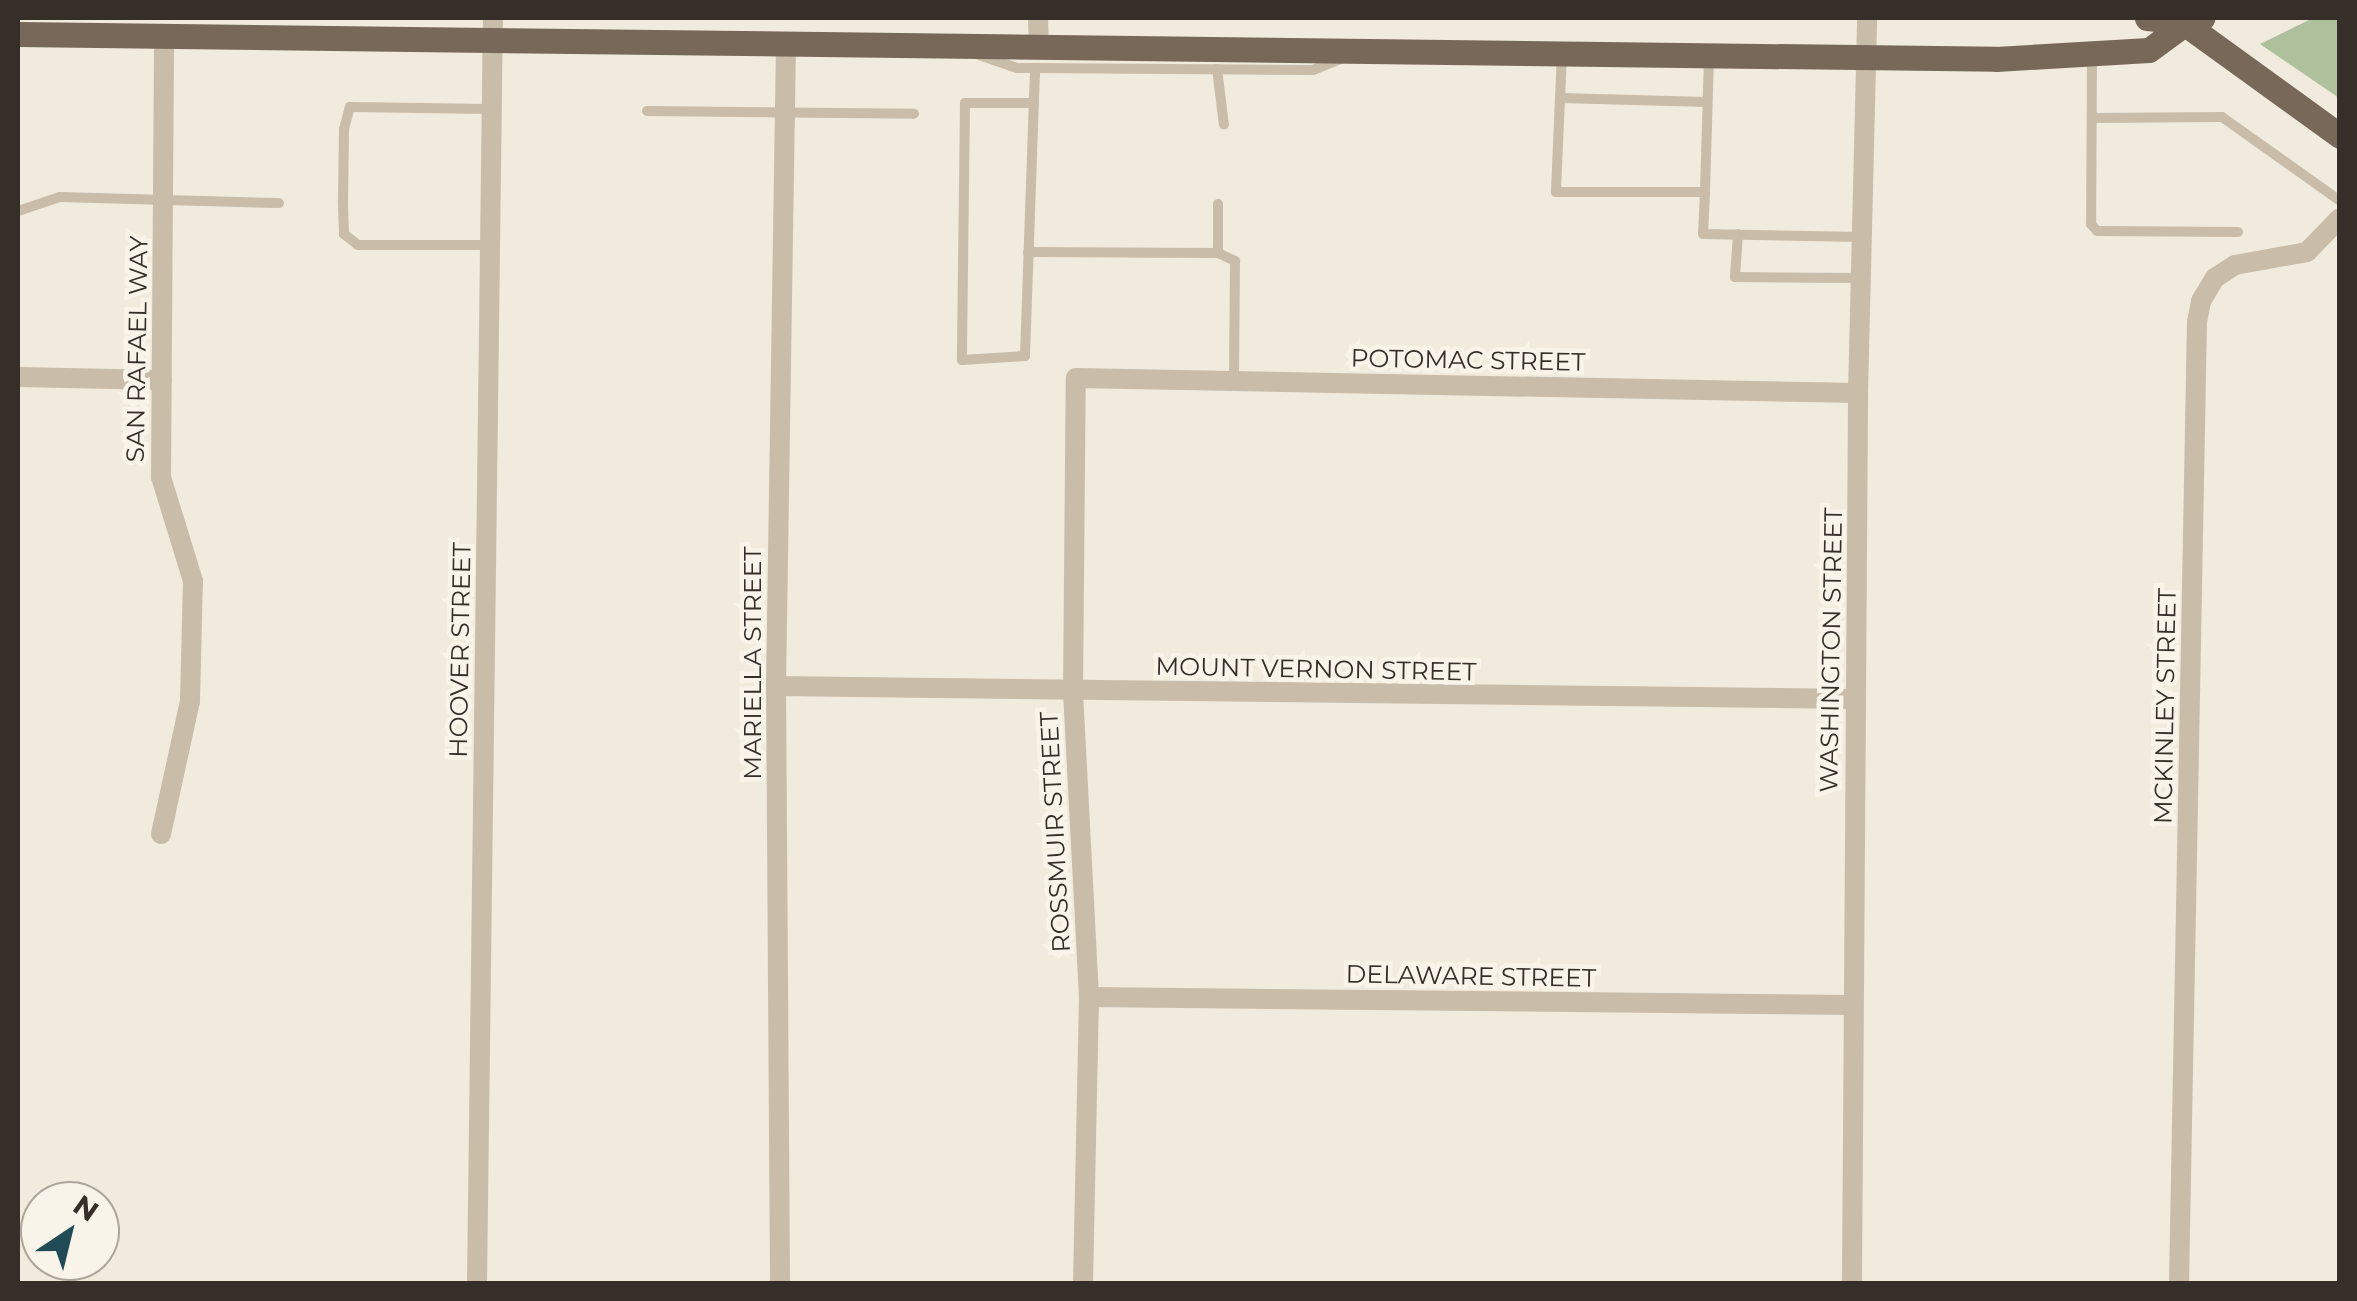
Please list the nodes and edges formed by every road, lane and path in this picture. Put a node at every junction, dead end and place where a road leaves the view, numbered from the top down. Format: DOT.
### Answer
graph roads {
  1 [pos="1038,18"];
  2 [pos="1868,18"];
  3 [pos="2146,18"];
  4 [pos="2187,19"];
  5 [pos="493,28"];
  6 [pos="18,34"];
  7 [pos="164,36"];
  8 [pos="786,43"];
  9 [pos="1366,50"];
  10 [pos="1562,52"];
  11 [pos="1709,54"];
  12 [pos="2092,55"];
  13 [pos="1869,56"];
  14 [pos="1037,57"];
  15 [pos="1217,69"];
  16 [pos="1560,98"];
  17 [pos="1707,102"];
  18 [pos="1034,104"];
  19 [pos="492,109"];
  20 [pos="646,110"];
  21 [pos="914,114"];
  22 [pos="785,116"];
  23 [pos="2092,118"];
  24 [pos="1224,125"];
  25 [pos="2340,136"];
  26 [pos="1706,192"];
  27 [pos="164,198"];
  28 [pos="2340,201"];
  29 [pos="279,203"];
  30 [pos="1218,204"];
  31 [pos="18,211"];
  32 [pos="2340,218"];
  33 [pos="2238,232"];
  34 [pos="1738,234"];
  35 [pos="1863,237"];
  36 [pos="490,245"];
  37 [pos="1028,252"];
  38 [pos="1218,252"];
  39 [pos="1862,278"];
  40 [pos="18,377"];
  41 [pos="1076,378"];
  42 [pos="162,380"];
  43 [pos="1234,381"];
  44 [pos="1858,393"];
  45 [pos="776,686"];
  46 [pos="1073,692"];
  47 [pos="1856,699"];
  48 [pos="161,834"];
  49 [pos="1089,997"];
  50 [pos="1852,1005"];
  51 [pos="477,1284"];
  52 [pos="780,1284"];
  53 [pos="1083,1284"];
  54 [pos="1852,1284"];
  55 [pos="2179,1284"];
  1 -- 14 [label="street"];
  2 -- 13 [label="street, WASHINGTON STREET"];
  3 -- 4 [label="main road"];
  4 -- 12 [label="main road"];
  4 -- 25 [label="main road"];
  5 -- 7 [label="main road"];
  5 -- 8 [label="main road"];
  5 -- 19 [label="street, HOOVER STREET"];
  6 -- 7 [label="main road"];
  7 -- 27 [label="street, SAN RAFAEL WAY"];
  8 -- 14 [label="main road"];
  8 -- 22 [label="street, MARIELLA STREET"];
  9 -- 10 [label="main road"];
  9 -- 14 [label="main road"];
  9 -- 15 [label="lane"];
  10 -- 11 [label="main road"];
  10 -- 16 [label="lane"];
  11 -- 13 [label="main road"];
  11 -- 17 [label="lane"];
  12 -- 13 [label="main road"];
  12 -- 23 [label="lane"];
  13 -- 35 [label="street, WASHINGTON STREET"];
  14 -- 15 [label="lane"];
  14 -- 18 [label="lane"];
  15 -- 24 [label="lane"];
  16 -- 17 [label="lane"];
  16 -- 26 [label="lane"];
  17 -- 26 [label="lane"];
  18 -- 37 [label="lane"];
  18 -- 37 [label="lane"];
  19 -- 36 [label="street, HOOVER STREET"];
  19 -- 36 [label="lane"];
  20 -- 22 [label="lane"];
  21 -- 22 [label="lane"];
  22 -- 45 [label="street, MARIELLA STREET"];
  23 -- 28 [label="lane"];
  23 -- 33 [label="lane"];
  26 -- 34 [label="lane"];
  27 -- 29 [label="lane"];
  27 -- 31 [label="lane"];
  27 -- 42 [label="street, SAN RAFAEL WAY"];
  30 -- 38 [label="lane"];
  32 -- 55 [label="street, MCKINLEY STREET"];
  34 -- 35 [label="lane"];
  34 -- 39 [label="lane"];
  35 -- 39 [label="street, WASHINGTON STREET"];
  36 -- 51 [label="street, HOOVER STREET"];
  37 -- 38 [label="lane"];
  38 -- 43 [label="lane"];
  39 -- 44 [label="street, WASHINGTON STREET"];
  40 -- 42 [label="street"];
  41 -- 43 [label="street, POTOMAC STREET"];
  41 -- 46 [label="street, ROSSMUIR STREET"];
  42 -- 48 [label="street, SAN RAFAEL WAY"];
  43 -- 44 [label="street, POTOMAC STREET"];
  44 -- 47 [label="street, WASHINGTON STREET"];
  45 -- 46 [label="street, MOUNT VERNON STREET"];
  45 -- 52 [label="street, MARIELLA STREET"];
  46 -- 47 [label="street, MOUNT VERNON STREET"];
  46 -- 49 [label="street, ROSSMUIR STREET"];
  47 -- 50 [label="street, WASHINGTON STREET"];
  49 -- 50 [label="street, DELAWARE STREET"];
  49 -- 53 [label="street, ROSSMUIR STREET"];
  50 -- 54 [label="street, WASHINGTON STREET"];
}
